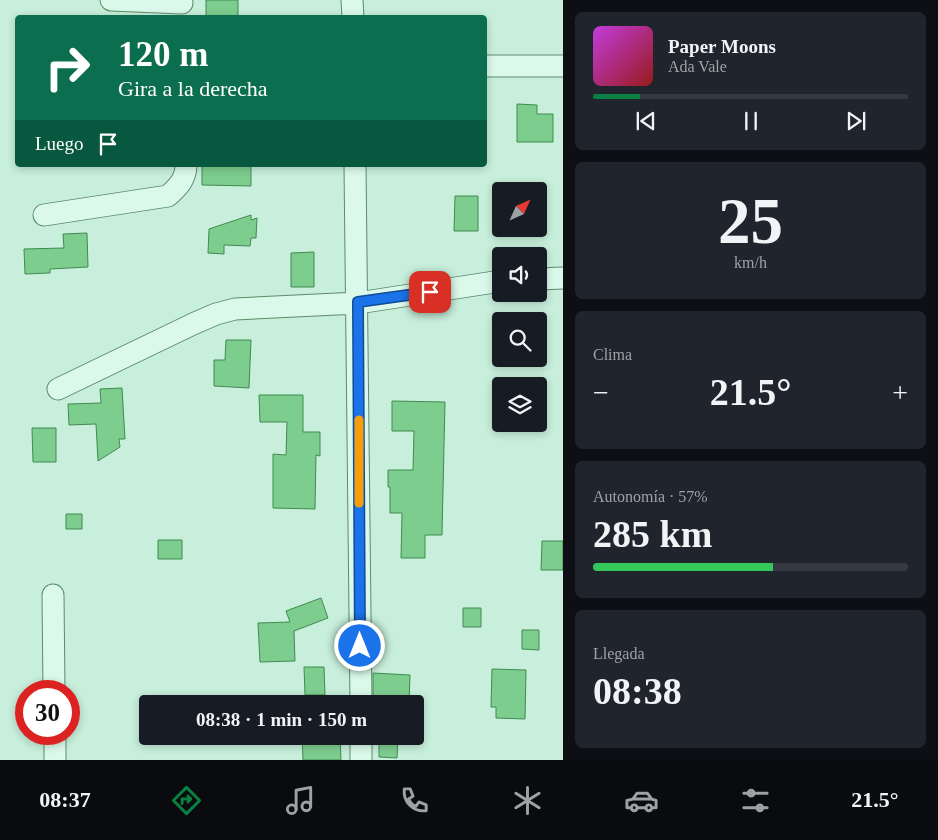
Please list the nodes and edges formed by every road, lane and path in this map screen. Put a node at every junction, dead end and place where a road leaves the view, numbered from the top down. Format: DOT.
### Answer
graph roads {
  1 [pos="111,0"];
  2 [pos="352,0"];
  3 [pos="182,7"];
  4 [pos="353,15"];
  5 [pos="487,66"];
  6 [pos="563,66"];
  7 [pos="186,167"];
  8 [pos="355,167"];
  9 [pos="44,215"];
  10 [pos="563,278"];
  11 [pos="547,279"];
  12 [pos="492,282"];
  13 [pos="358,302"];
  14 [pos="58,389"];
  15 [pos="53,595"];
  16 [pos="54,680"];
  17 [pos="360,695"];
  18 [pos="55,745"];
  19 [pos="361,745"];
  20 [pos="55,760"];
  21 [pos="361,760"];
  1 -- 3 [label="street"];
  2 -- 4 [label="street"];
  5 -- 6 [label="street"];
  7 -- 9 [label="street"];
  8 -- 13 [label="street"];
  10 -- 11 [label="street"];
  12 -- 13 [label="street"];
  13 -- 14 [label="street"];
  13 -- 17 [label="street"];
  15 -- 16 [label="street"];
  18 -- 20 [label="street"];
  19 -- 21 [label="street"];
}
